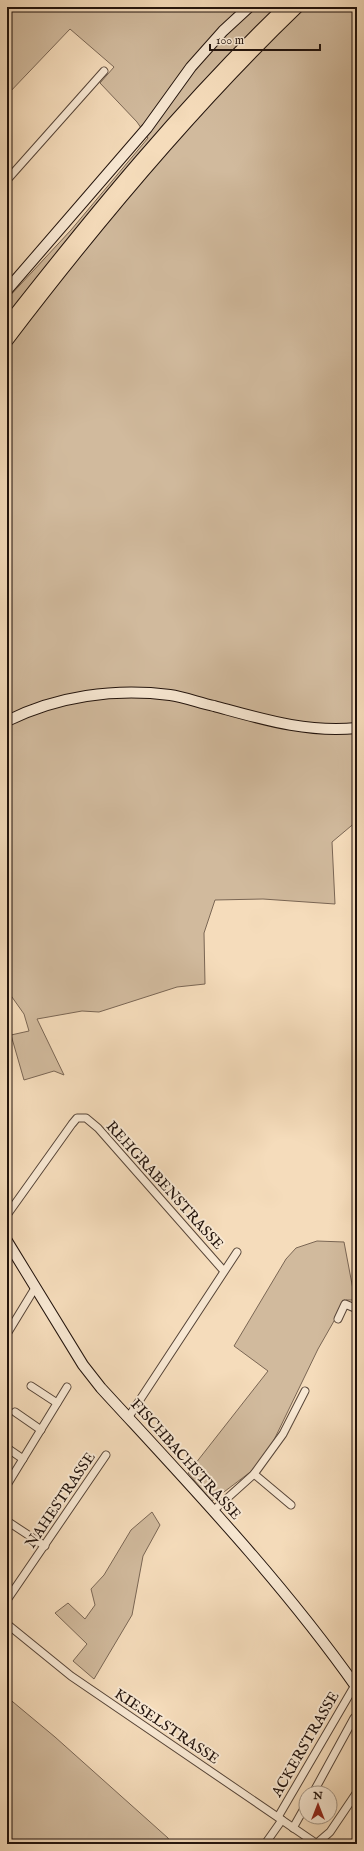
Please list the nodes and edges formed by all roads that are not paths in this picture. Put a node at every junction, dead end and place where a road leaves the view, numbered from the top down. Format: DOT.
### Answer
graph roads {
  1 [pos="249,7"];
  2 [pos="285,7"];
  3 [pos="297,7"];
  4 [pos="104,71"];
  5 [pos="7,180"];
  6 [pos="7,290"];
  7 [pos="7,325"];
  8 [pos="7,340"];
  9 [pos="7,721"];
  10 [pos="357,728"];
  11 [pos="7,1215"];
  12 [pos="7,1241"];
  13 [pos="237,1252"];
  14 [pos="223,1270"];
  15 [pos="35,1288"];
  16 [pos="357,1309"];
  17 [pos="338,1319"];
  18 [pos="7,1334"];
  19 [pos="31,1386"];
  20 [pos="67,1387"];
  21 [pos="305,1391"];
  22 [pos="57,1403"];
  23 [pos="15,1412"];
  24 [pos="128,1418"];
  25 [pos="41,1430"];
  26 [pos="7,1448"];
  27 [pos="106,1455"];
  28 [pos="23,1460"];
  29 [pos="254,1474"];
  30 [pos="7,1485"];
  31 [pos="291,1505"];
  32 [pos="213,1511"];
  33 [pos="7,1521"];
  34 [pos="45,1546"];
  35 [pos="7,1600"];
  36 [pos="7,1624"];
  37 [pos="356,1686"];
  38 [pos="357,1715"];
  39 [pos="317,1785"];
  40 [pos="357,1792"];
  41 [pos="280,1818"];
  42 [pos="298,1819"];
  43 [pos="293,1828"];
  44 [pos="265,1844"];
  45 [pos="316,1844"];
  1 -- 6 [label="street"];
  2 -- 7 [label="highway"];
  3 -- 8 [label="highway"];
  4 -- 5 [label="street"];
  9 -- 10 [label="street"];
  11 -- 14 [label="street, REHGRABENSTRASSE"];
  12 -- 15 [label="street, FISCHBACHSTRASSE"];
  13 -- 14 [label="street, REHGRABENSTRASSE"];
  14 -- 24 [label="street, REHGRABENSTRASSE"];
  15 -- 18 [label="street"];
  15 -- 24 [label="street, FISCHBACHSTRASSE"];
  16 -- 17 [label="street"];
  19 -- 22 [label="street"];
  20 -- 22 [label="street"];
  21 -- 29 [label="street"];
  22 -- 25 [label="street"];
  23 -- 25 [label="street"];
  24 -- 32 [label="street, FISCHBACHSTRASSE"];
  25 -- 28 [label="street"];
  26 -- 28 [label="street"];
  27 -- 34 [label="street, NAHESTRASSE"];
  28 -- 30 [label="street"];
  29 -- 31 [label="street"];
  29 -- 32 [label="street"];
  32 -- 37 [label="street, FISCHBACHSTRASSE"];
  33 -- 34 [label="street"];
  34 -- 35 [label="street, NAHESTRASSE"];
  36 -- 41 [label="street, KIESELSTRASSE"];
  37 -- 41 [label="street, ACKERSTRASSE"];
  38 -- 39 [label="street"];
  40 -- 45 [label="street"];
  41 -- 43 [label="street, KIESELSTRASSE"];
  41 -- 44 [label="street, ACKERSTRASSE"];
  42 -- 43 [label="street"];
  43 -- 45 [label="street, KIESELSTRASSE"];
}
